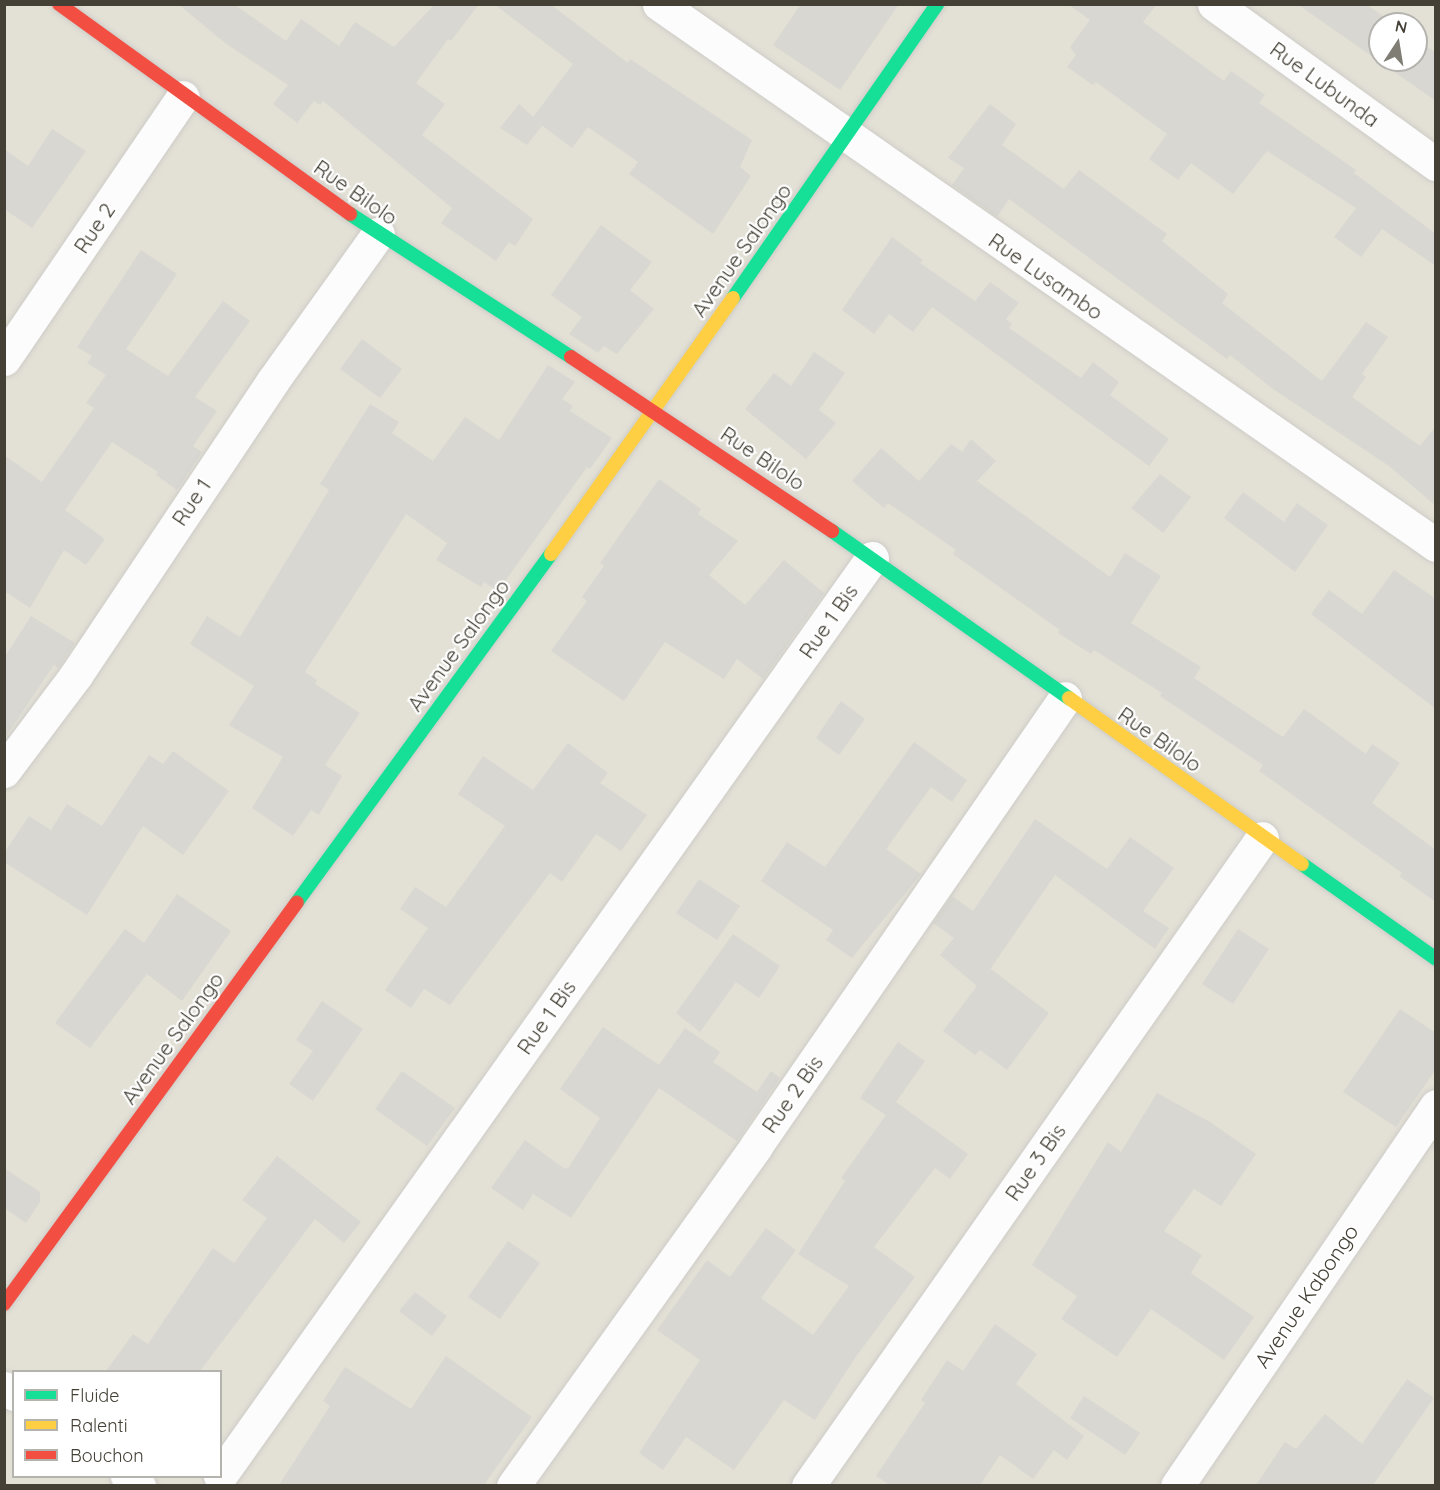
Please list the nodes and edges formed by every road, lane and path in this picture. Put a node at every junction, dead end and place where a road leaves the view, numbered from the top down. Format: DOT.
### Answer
graph roads {
  1 [pos="59,4"];
  2 [pos="659,4"];
  3 [pos="937,4"];
  4 [pos="1214,4"];
  5 [pos="183,97"];
  6 [pos="845,136"];
  7 [pos="1436,164"];
  8 [pos="378,234"];
  9 [pos="4,358"];
  10 [pos="655,411"];
  11 [pos="1436,545"];
  12 [pos="872,558"];
  13 [pos="1065,698"];
  14 [pos="4,771"];
  15 [pos="1262,837"];
  16 [pos="1436,959"];
  17 [pos="1436,1106"];
  18 [pos="4,1304"];
  19 [pos="222,1473"];
  20 [pos="513,1485"];
  21 [pos="808,1485"];
  22 [pos="1177,1485"];
  1 -- 5 [label="street, Rue Bilolo"];
  2 -- 6 [label="street, Rue Lusambo"];
  3 -- 6 [label="street, Avenue Salongo"];
  4 -- 7 [label="street, Rue Lubunda"];
  5 -- 8 [label="street, Rue Bilolo"];
  5 -- 9 [label="street, Rue 2"];
  6 -- 10 [label="street, Avenue Salongo"];
  6 -- 11 [label="street, Rue Lusambo"];
  8 -- 10 [label="street, Rue Bilolo"];
  8 -- 14 [label="street, Rue 1"];
  10 -- 12 [label="street, Rue Bilolo"];
  10 -- 18 [label="street, Avenue Salongo"];
  12 -- 13 [label="street, Rue Bilolo"];
  12 -- 19 [label="street, Rue 1 Bis"];
  13 -- 15 [label="street, Rue Bilolo"];
  13 -- 20 [label="street, Rue 2 Bis"];
  15 -- 16 [label="street, Rue Bilolo"];
  15 -- 21 [label="street, Rue 3 Bis"];
  17 -- 22 [label="street, Avenue Kabongo"];
}
